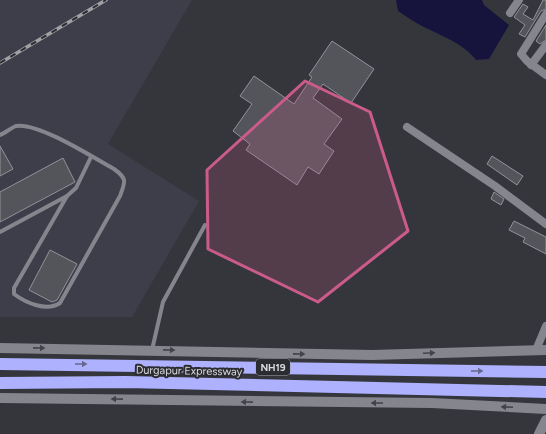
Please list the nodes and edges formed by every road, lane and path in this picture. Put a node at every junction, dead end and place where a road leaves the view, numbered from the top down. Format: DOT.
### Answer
graph roads {
  1 [pos="519,0"];
  2 [pos="510,13"];
  3 [pos="546,14"];
  4 [pos="546,45"];
  5 [pos="531,65"];
  6 [pos="546,75"];
  7 [pos="407,127"];
  8 [pos="0,135"];
  9 [pos="91,157"];
  10 [pos="67,196"];
  11 [pos="546,224"];
  12 [pos="205,225"];
  13 [pos="0,232"];
  14 [pos="546,326"];
  15 [pos="0,348"];
  16 [pos="152,350"];
  17 [pos="541,350"];
  18 [pos="0,364"];
  19 [pos="546,372"];
  20 [pos="0,383"];
  21 [pos="544,392"];
  22 [pos="0,398"];
  23 [pos="546,409"];
  24 [pos="546,420"];
  25 [pos="539,434"];
  1 -- 2 [label="street"];
  3 -- 5 [label="street"];
  4 -- 5 [label="street"];
  5 -- 6 [label="street"];
  7 -- 11 [label="street"];
  8 -- 9 [label="lane"];
  9 -- 10 [label="lane"];
  9 -- 10 [label="lane"];
  10 -- 13 [label="lane"];
  12 -- 16 [label="lane"];
  14 -- 17 [label="street"];
  15 -- 16 [label="street, one-way"];
  16 -- 17 [label="street, one-way"];
  18 -- 19 [label="highway, Durgapur Expressway / NH19, one-way"];
  20 -- 21 [label="highway, Durgapur Expressway / NH19"];
  23 -- 22 [label="street, one-way"];
  24 -- 25 [label="street"];
}
